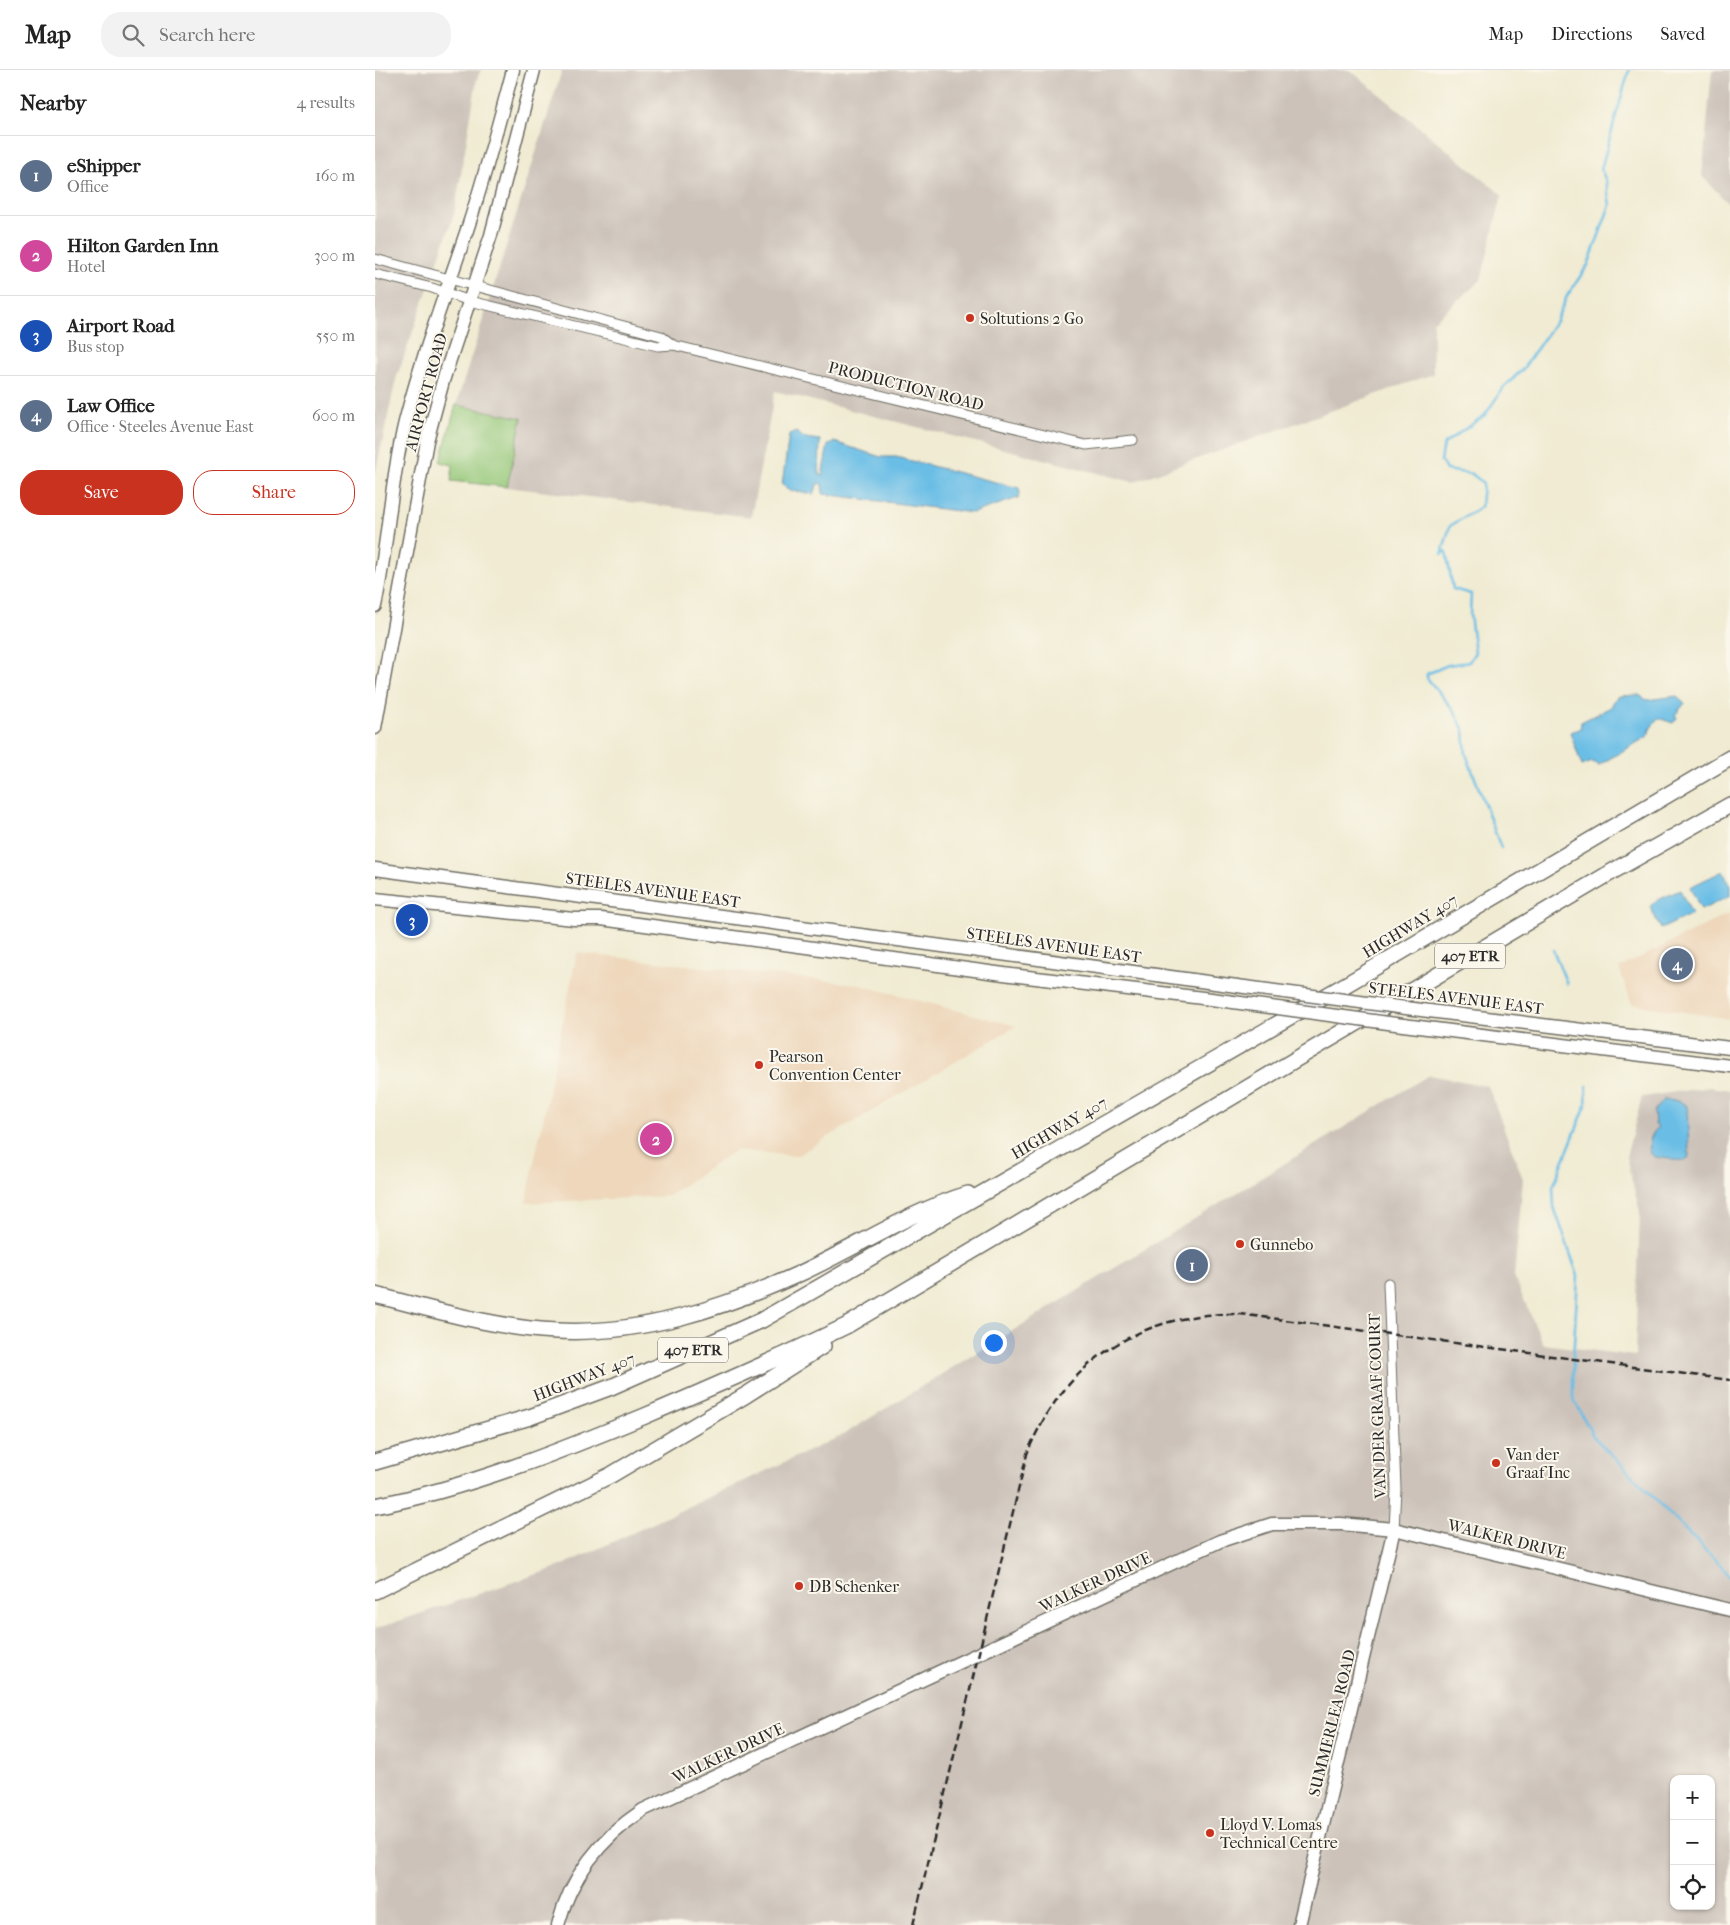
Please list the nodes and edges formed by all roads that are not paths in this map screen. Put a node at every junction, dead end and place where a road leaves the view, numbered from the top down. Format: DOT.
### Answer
graph roads {
  1 [pos="513,70"];
  2 [pos="534,70"];
  3 [pos="375,259"];
  4 [pos="375,274"];
  5 [pos="450,279"];
  6 [pos="475,287"];
  7 [pos="446,292"];
  8 [pos="470,301"];
  9 [pos="673,344"];
  10 [pos="1133,440"];
  11 [pos="375,606"];
  12 [pos="375,728"];
  13 [pos="1730,758"];
  14 [pos="1730,805"];
  15 [pos="375,859"];
  16 [pos="375,869"];
  17 [pos="401,872"];
  18 [pos="375,901"];
  19 [pos="1730,1048"];
  20 [pos="1730,1066"];
  21 [pos="989,1188"];
  22 [pos="1388,1283"];
  23 [pos="375,1295"];
  24 [pos="846,1326"];
  25 [pos="375,1462"];
  26 [pos="375,1506"];
  27 [pos="1394,1529"];
  28 [pos="375,1591"];
  29 [pos="1730,1610"];
  30 [pos="558,1925"];
  31 [pos="1299,1925"];
  1 -- 5 [label="main road, AIRPORT ROAD"];
  2 -- 6 [label="main road, AIRPORT ROAD"];
  3 -- 5 [label="street, PRODUCTION ROAD"];
  4 -- 7 [label="street, PRODUCTION ROAD"];
  5 -- 6 [label="street, PRODUCTION ROAD"];
  5 -- 7 [label="main road, AIRPORT ROAD"];
  6 -- 8 [label="main road, AIRPORT ROAD"];
  6 -- 9 [label="street, PRODUCTION ROAD"];
  7 -- 8 [label="street, PRODUCTION ROAD"];
  7 -- 11 [label="main road, AIRPORT ROAD"];
  8 -- 9 [label="street, PRODUCTION ROAD"];
  8 -- 12 [label="main road, AIRPORT ROAD"];
  9 -- 10 [label="street, PRODUCTION ROAD"];
  13 -- 21 [label="highway, HIGHWAY 407 / 407 ETR"];
  14 -- 24 [label="highway, 407 ETR"];
  15 -- 17 [label="main road"];
  16 -- 17 [label="main road, STEELES AVENUE EAST"];
  17 -- 19 [label="main road, STEELES AVENUE EAST, bridge"];
  18 -- 20 [label="main road, STEELES AVENUE EAST, bridge"];
  21 -- 23 [label="highway"];
  21 -- 25 [label="highway, HIGHWAY 407 / 407 ETR"];
  22 -- 27 [label="street, VAN DER GRAAF COURT"];
  24 -- 26 [label="highway, 407 ETR"];
  24 -- 28 [label="highway"];
  27 -- 29 [label="main road, WALKER DRIVE"];
  27 -- 30 [label="main road, WALKER DRIVE"];
  27 -- 31 [label="main road, SUMMERLEA ROAD"];
}
